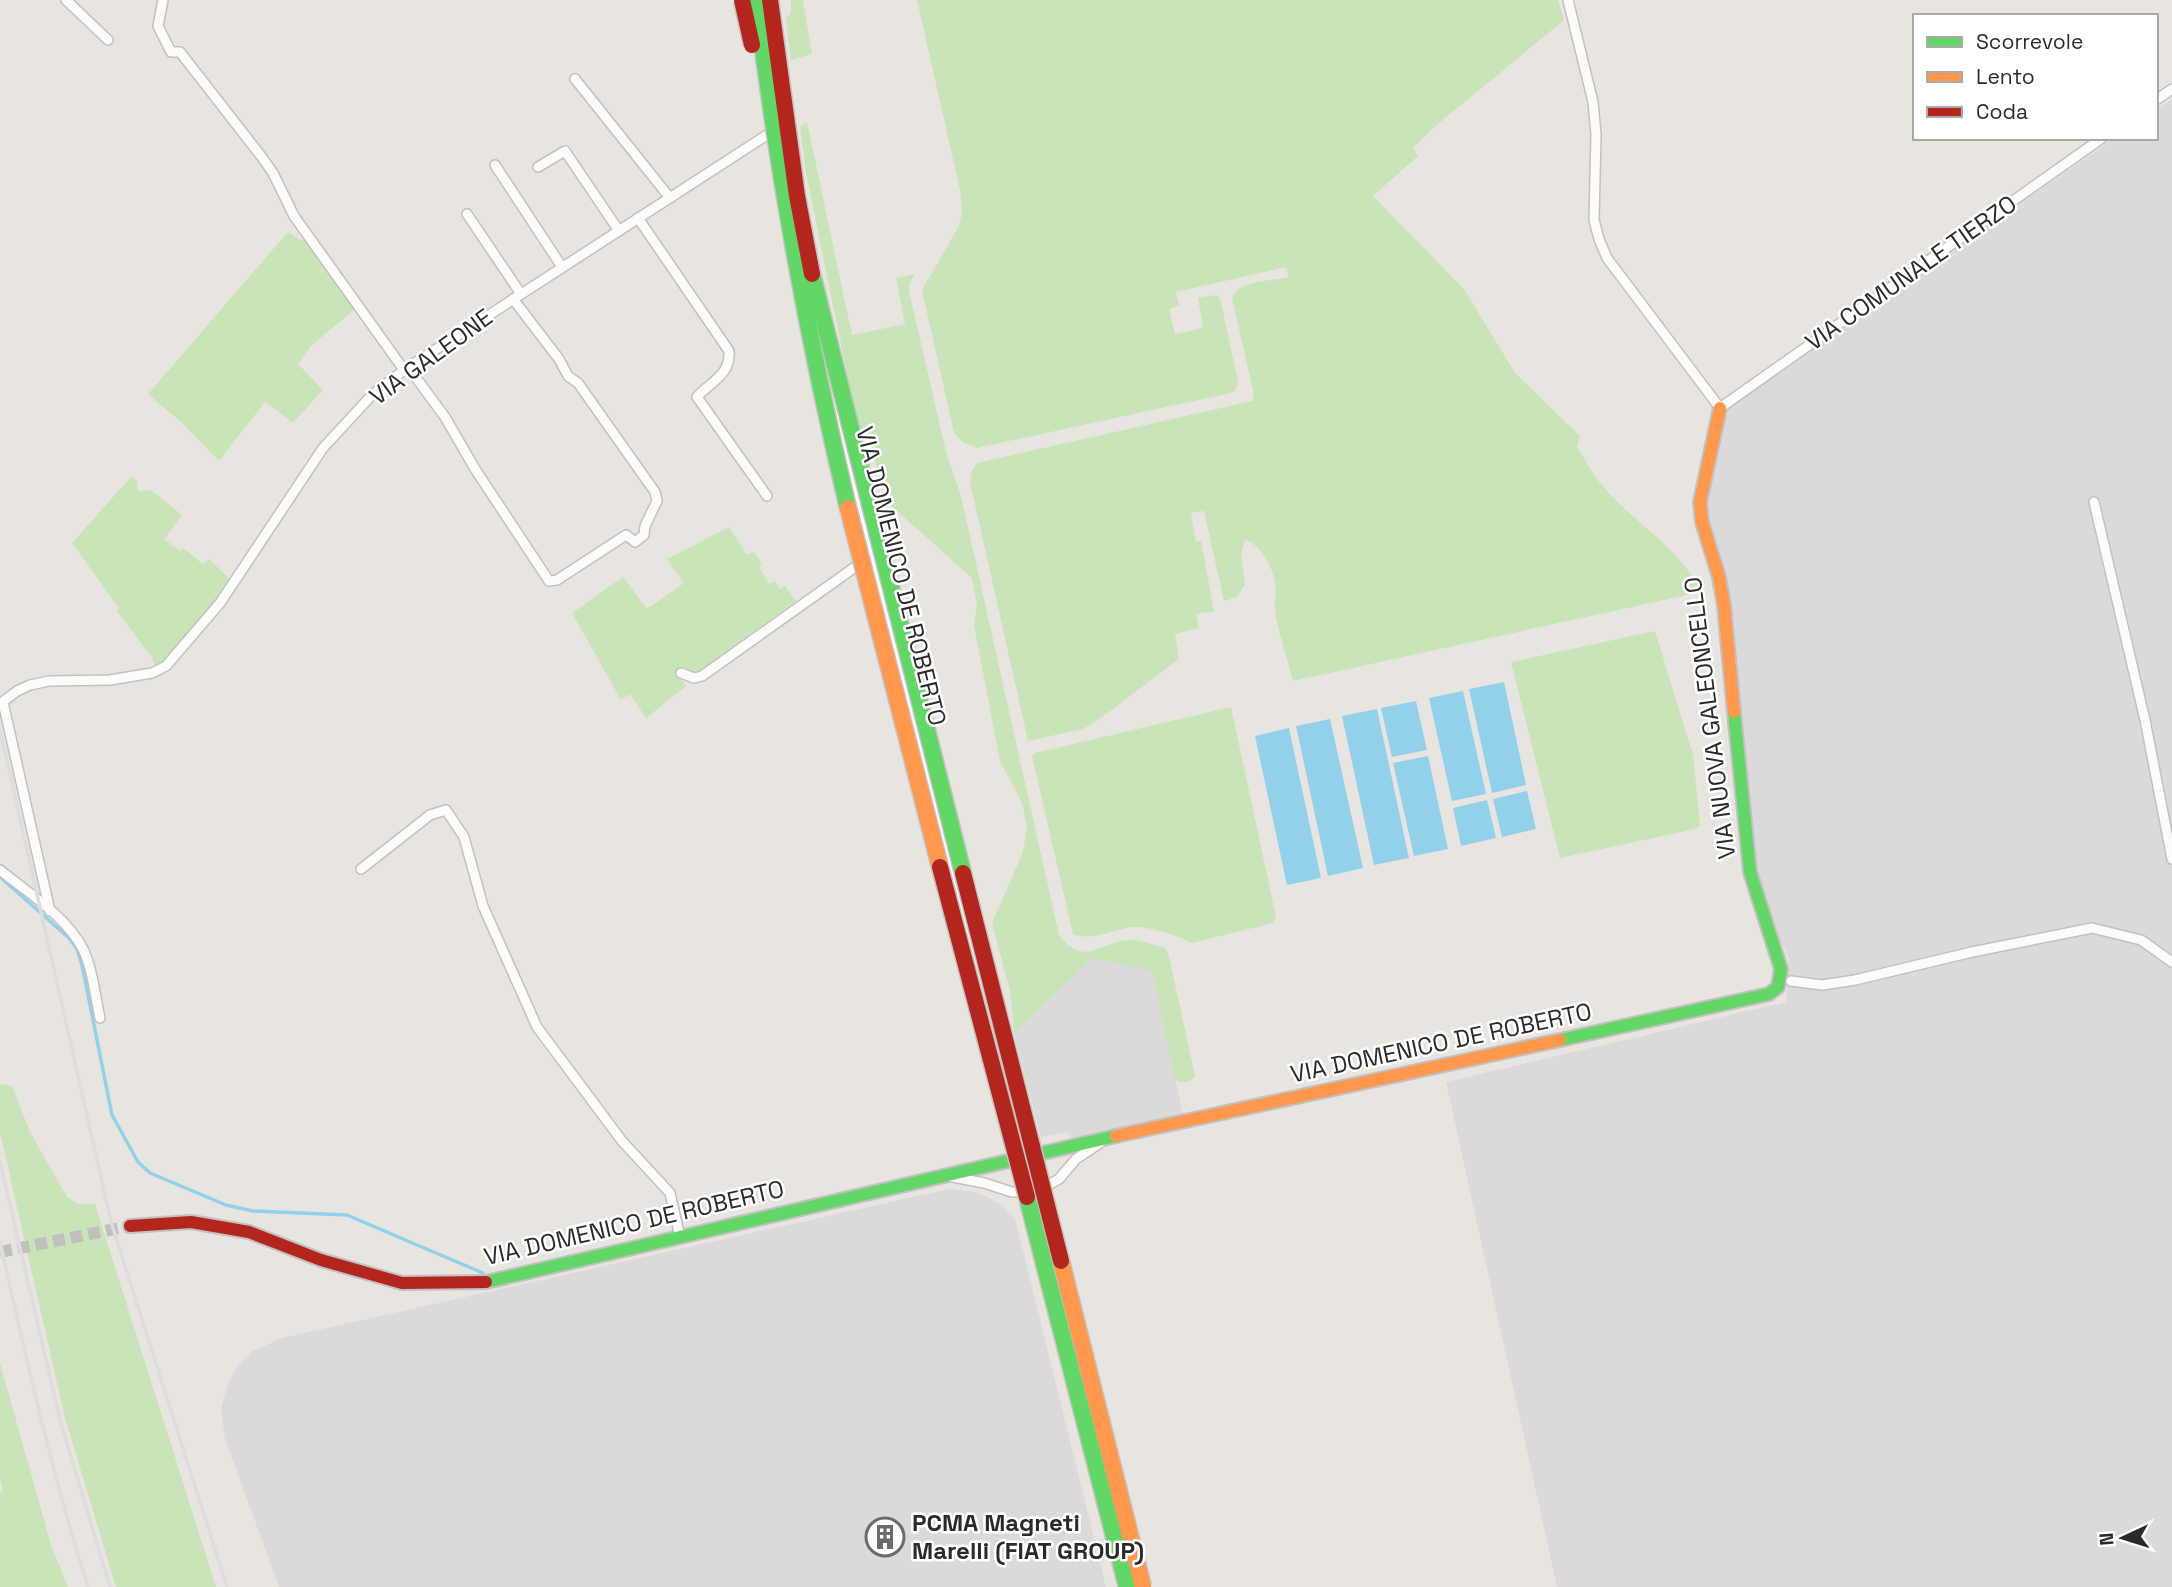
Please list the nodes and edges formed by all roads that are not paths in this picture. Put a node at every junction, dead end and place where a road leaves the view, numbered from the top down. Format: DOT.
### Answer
graph roads {
  1 [pos="66,0"];
  2 [pos="163,0"];
  3 [pos="742,0"];
  4 [pos="757,0"];
  5 [pos="763,0"];
  6 [pos="770,0"];
  7 [pos="1568,0"];
  8 [pos="108,40"];
  9 [pos="575,79"];
  10 [pos="779,127"];
  11 [pos="2099,140"];
  12 [pos="776,155"];
  13 [pos="495,164"];
  14 [pos="538,167"];
  15 [pos="670,198"];
  16 [pos="467,214"];
  17 [pos="638,218"];
  18 [pos="619,231"];
  19 [pos="562,267"];
  20 [pos="517,296"];
  21 [pos="406,369"];
  22 [pos="1720,408"];
  23 [pos="767,496"];
  24 [pos="2094,502"];
  25 [pos="872,555"];
  26 [pos="681,673"];
  27 [pos="1,703"];
  28 [pos="2172,859"];
  29 [pos="361,869"];
  30 [pos="0,870"];
  31 [pos="50,911"];
  32 [pos="2172,962"];
  33 [pos="1786,981"];
  34 [pos="100,1018"];
  35 [pos="1104,1140"];
  36 [pos="1026,1156"];
  37 [pos="943,1175"];
  38 [pos="1035,1192"];
  39 [pos="130,1226"];
  40 [pos="680,1237"];
  41 [pos="1127,1587"];
  42 [pos="1133,1587"];
  43 [pos="1143,1587"];
  1 -- 8 [label="street"];
  2 -- 21 [label="street"];
  3 -- 12 [label="main road, bridge"];
  4 -- 12 [label="main road, bridge"];
  5 -- 10 [label="street, VIA DOMENICO DE ROBERTO"];
  6 -- 43 [label="main road, bridge"];
  7 -- 22 [label="street"];
  9 -- 15 [label="street"];
  10 -- 15 [label="street, VIA GALEONE"];
  10 -- 25 [label="street, VIA DOMENICO DE ROBERTO"];
  11 -- 22 [label="street, VIA COMUNALE TIERZO"];
  12 -- 41 [label="main road, bridge"];
  13 -- 19 [label="street"];
  14 -- 18 [label="street"];
  15 -- 17 [label="street, VIA GALEONE"];
  16 -- 20 [label="street"];
  17 -- 18 [label="street, VIA GALEONE"];
  17 -- 23 [label="street"];
  18 -- 19 [label="street, VIA GALEONE"];
  19 -- 20 [label="street, VIA GALEONE"];
  20 -- 21 [label="street, VIA GALEONE"];
  20 -- 21 [label="street"];
  21 -- 27 [label="street, VIA GALEONE"];
  22 -- 33 [label="main road, VIA NUOVA GALEONCELLO"];
  24 -- 28 [label="street"];
  25 -- 26 [label="street"];
  25 -- 36 [label="street, VIA DOMENICO DE ROBERTO"];
  27 -- 31 [label="street"];
  29 -- 40 [label="street"];
  30 -- 31 [label="street"];
  31 -- 34 [label="street"];
  32 -- 33 [label="street"];
  33 -- 35 [label="main road, VIA DOMENICO DE ROBERTO"];
  35 -- 36 [label="main road, VIA DOMENICO DE ROBERTO"];
  35 -- 38 [label="street, VIA DOMENICO DE ROBERTO"];
  36 -- 37 [label="main road, VIA DOMENICO DE ROBERTO"];
  36 -- 38 [label="street, VIA DOMENICO DE ROBERTO"];
  37 -- 38 [label="street, VIA DOMENICO DE ROBERTO"];
  37 -- 40 [label="main road, VIA DOMENICO DE ROBERTO"];
  38 -- 42 [label="street, VIA DOMENICO DE ROBERTO"];
  39 -- 40 [label="main road, VIA DOMENICO DE ROBERTO"];
}
